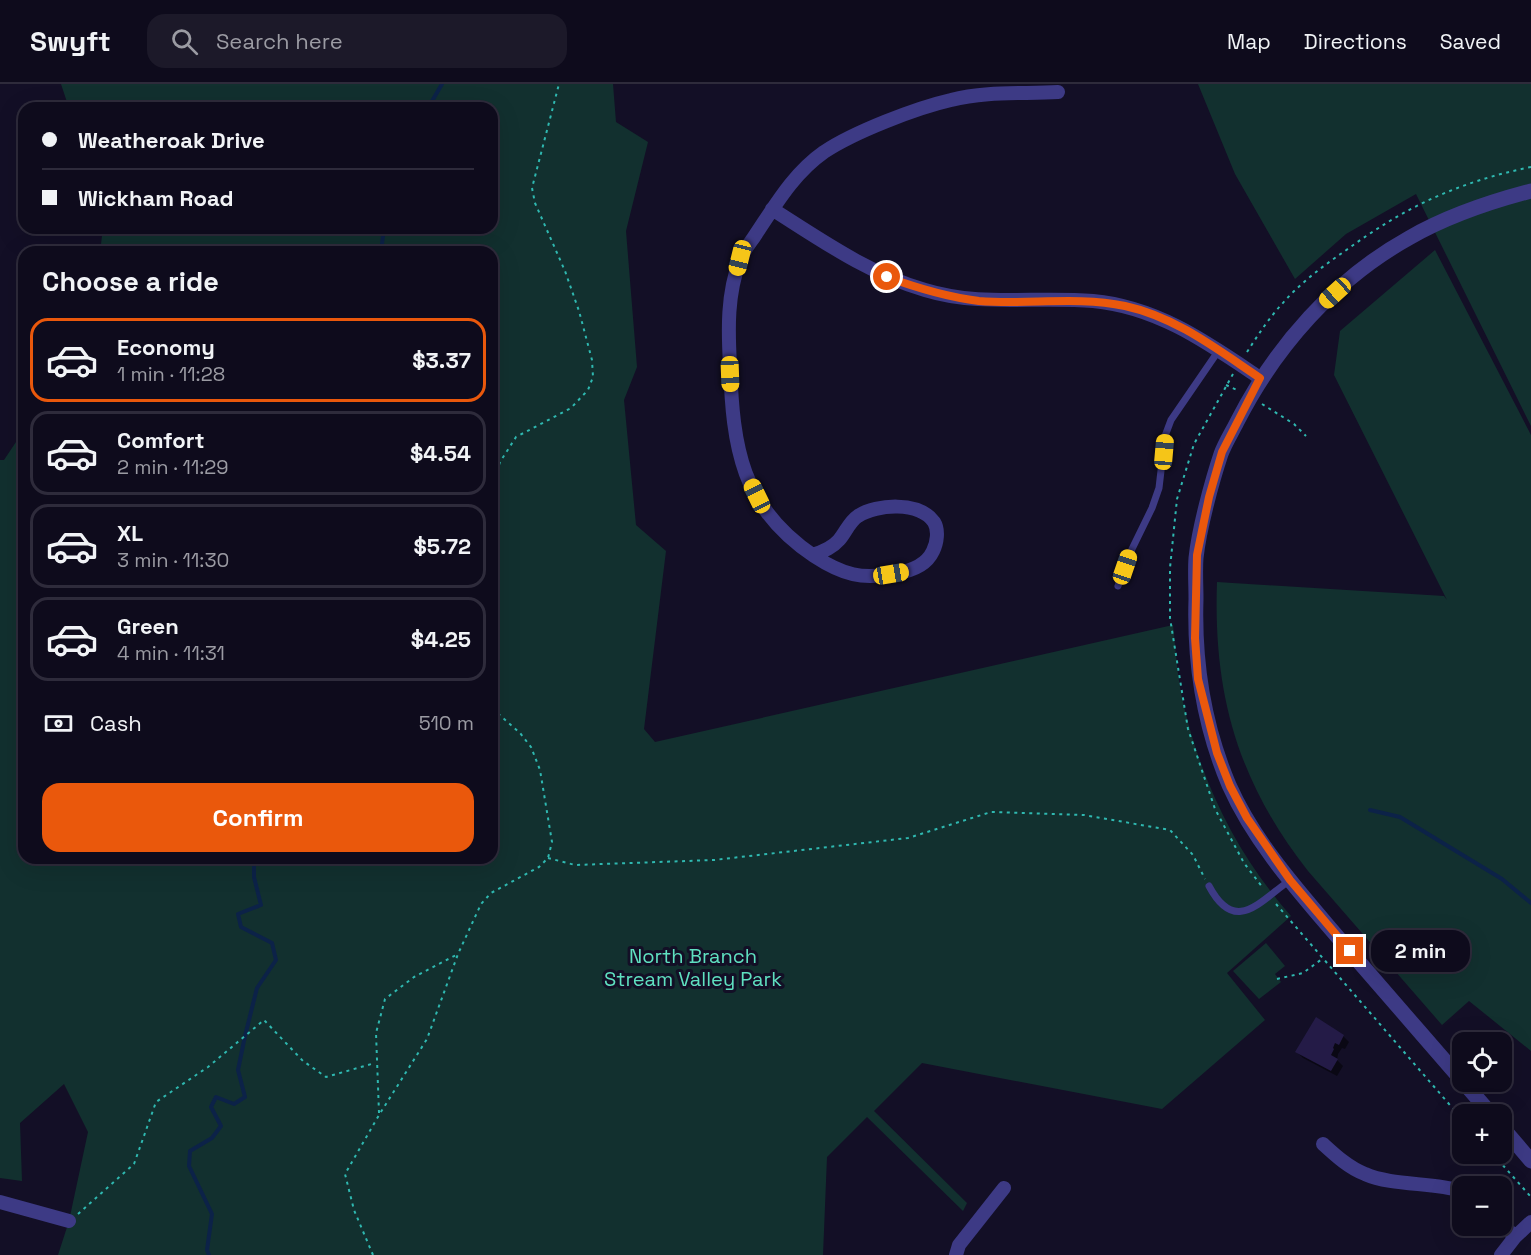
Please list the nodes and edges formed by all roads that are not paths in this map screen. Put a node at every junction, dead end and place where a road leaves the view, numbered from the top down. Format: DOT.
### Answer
graph roads {
  1 [pos="1058,92"];
  2 [pos="1531,191"];
  3 [pos="772,210"];
  4 [pos="1219,350"];
  5 [pos="1260,378"];
  6 [pos="813,555"];
  7 [pos="1119,586"];
  8 [pos="1290,880"];
  9 [pos="1209,886"];
  10 [pos="1482,1104"];
  11 [pos="1512,1139"];
  12 [pos="1323,1144"];
  13 [pos="1531,1161"];
  14 [pos="1004,1188"];
  15 [pos="1452,1188"];
  16 [pos="0,1202"];
  17 [pos="69,1221"];
  18 [pos="1531,1222"];
  19 [pos="1512,1235"];
  20 [pos="1515,1238"];
  21 [pos="956,1255"];
  22 [pos="1501,1255"];
  1 -- 3 [label="street"];
  2 -- 5 [label="street"];
  3 -- 4 [label="street"];
  3 -- 6 [label="street"];
  4 -- 5 [label="street"];
  4 -- 7 [label="lane"];
  5 -- 8 [label="street"];
  6 -- 6 [label="street"];
  8 -- 9 [label="lane"];
  8 -- 10 [label="street"];
  11 -- 13 [label="street"];
  12 -- 15 [label="street"];
  14 -- 21 [label="street"];
  16 -- 17 [label="street"];
  18 -- 20 [label="street"];
  19 -- 20 [label="street"];
  20 -- 22 [label="street"];
}
